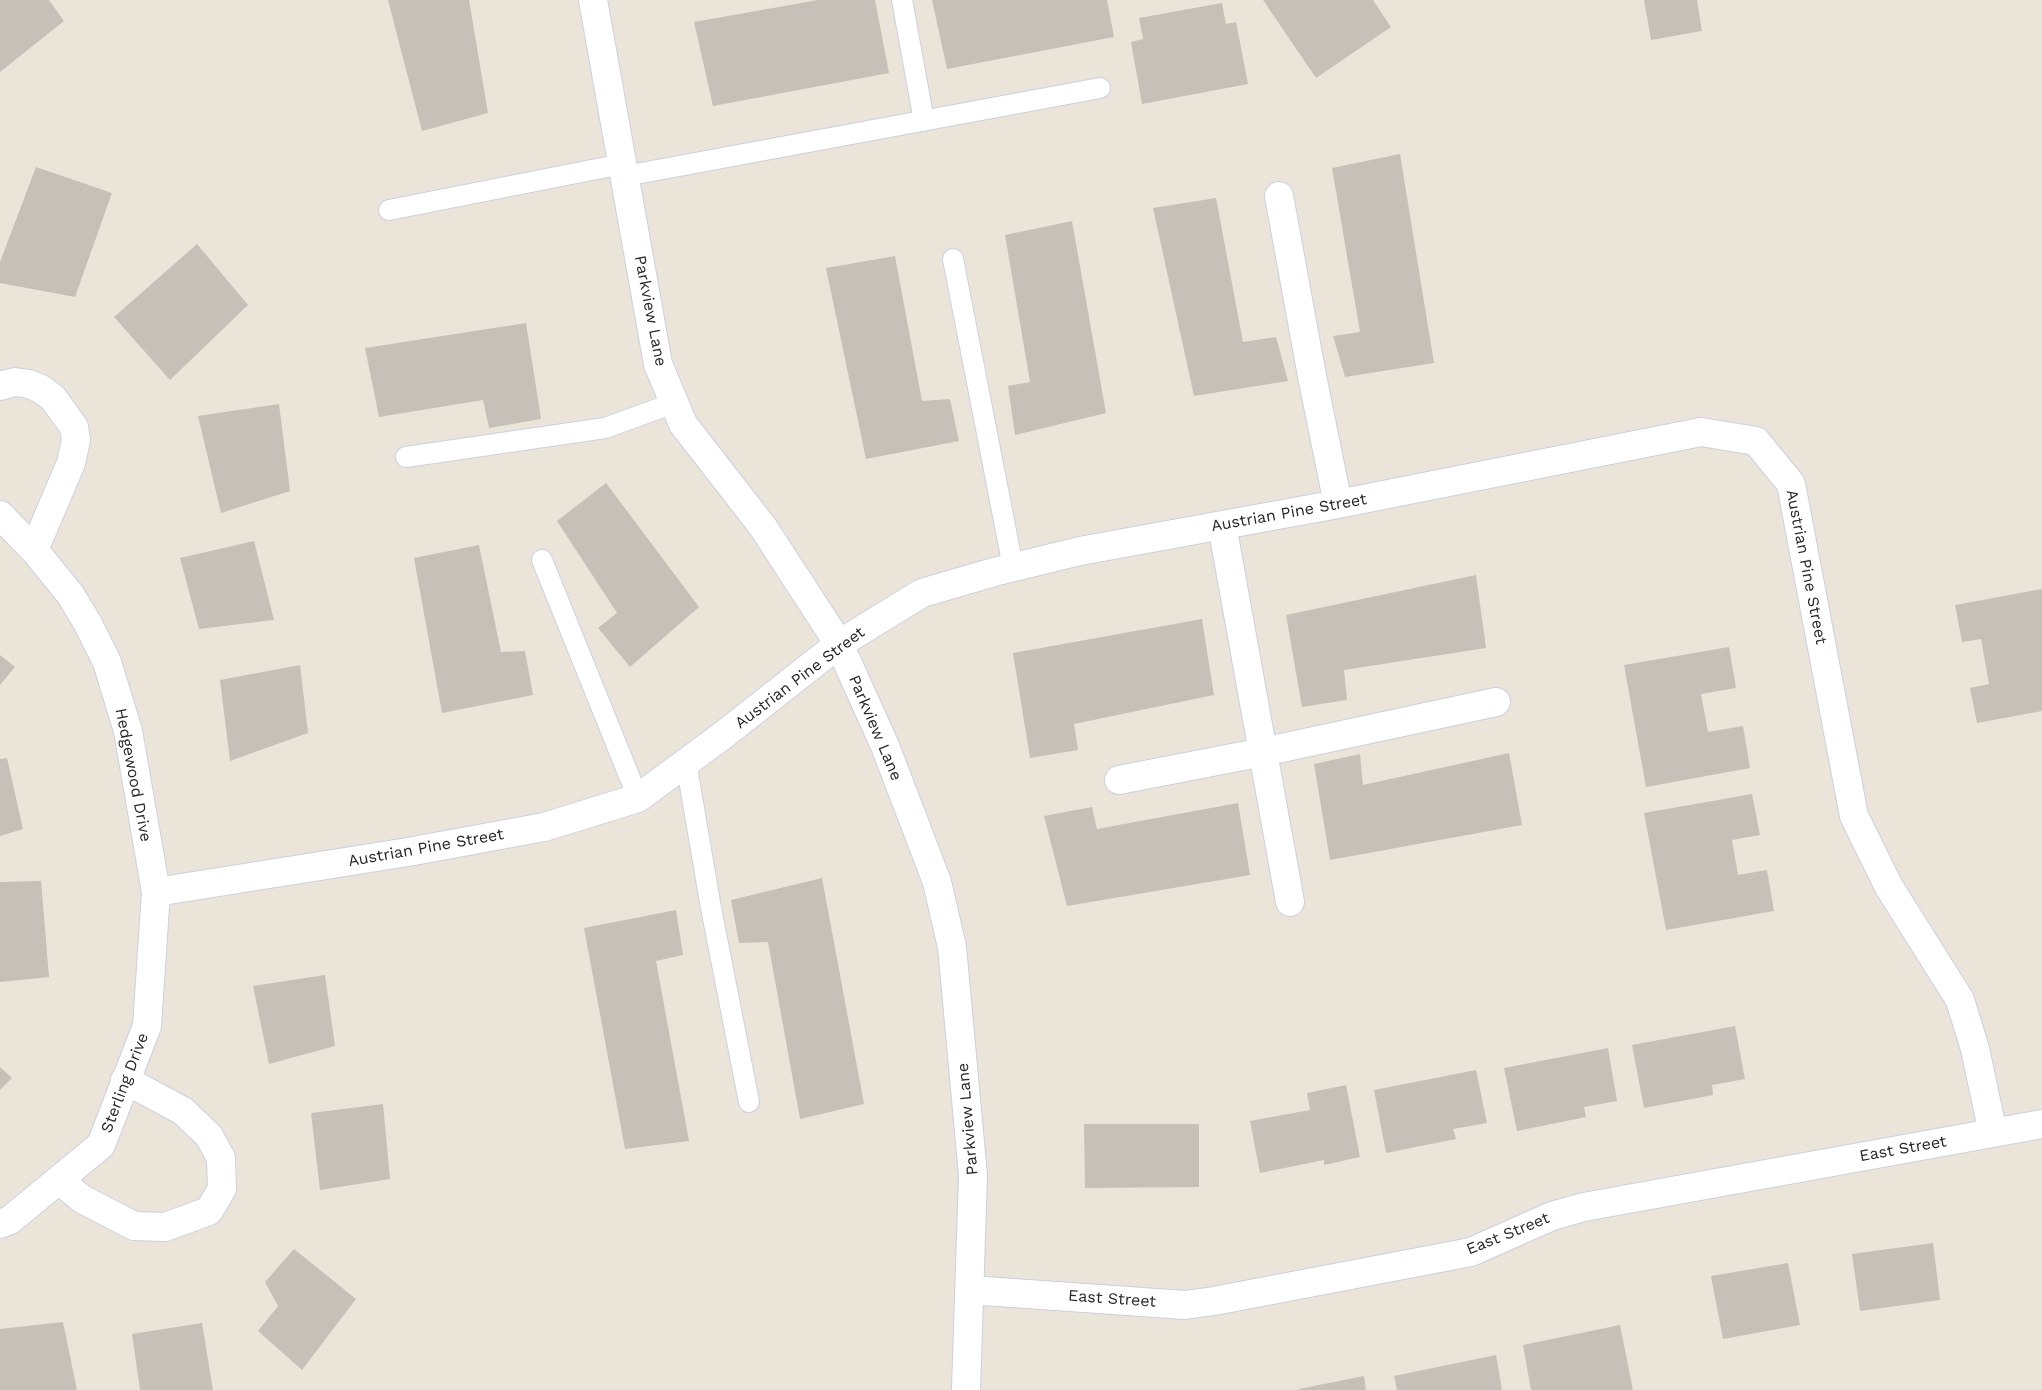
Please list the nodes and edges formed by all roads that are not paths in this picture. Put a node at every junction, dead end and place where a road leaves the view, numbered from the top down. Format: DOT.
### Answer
graph roads {
  1 [pos="593,0"];
  2 [pos="902,0"];
  3 [pos="1100,88"];
  4 [pos="924,121"];
  5 [pos="624,170"];
  6 [pos="1279,196"];
  7 [pos="389,210"];
  8 [pos="953,259"];
  9 [pos="0,386"];
  10 [pos="674,403"];
  11 [pos="406,457"];
  12 [pos="1338,504"];
  13 [pos="0,515"];
  14 [pos="1222,525"];
  15 [pos="34,550"];
  16 [pos="542,560"];
  17 [pos="1013,567"];
  18 [pos="839,644"];
  19 [pos="1496,702"];
  20 [pos="1263,752"];
  21 [pos="686,762"];
  22 [pos="1119,780"];
  23 [pos="638,798"];
  24 [pos="156,892"];
  25 [pos="1290,902"];
  26 [pos="126,1080"];
  27 [pos="749,1102"];
  28 [pos="2042,1124"];
  29 [pos="1992,1133"];
  30 [pos="59,1180"];
  31 [pos="0,1224"];
  32 [pos="970,1290"];
  33 [pos="966,1390"];
  1 -- 5 [label="street, Parkview Lane"];
  2 -- 4 [label="lane"];
  3 -- 4 [label="lane"];
  4 -- 5 [label="lane"];
  5 -- 7 [label="lane"];
  5 -- 10 [label="street, Parkview Lane"];
  6 -- 12 [label="street"];
  8 -- 17 [label="lane"];
  9 -- 15 [label="street"];
  10 -- 11 [label="lane"];
  10 -- 18 [label="street, Parkview Lane"];
  12 -- 14 [label="street, Austrian Pine Street"];
  12 -- 29 [label="street, Austrian Pine Street"];
  13 -- 15 [label="street, Hedgewood Drive"];
  14 -- 17 [label="street, Austrian Pine Street"];
  14 -- 20 [label="street"];
  15 -- 24 [label="street, Hedgewood Drive"];
  16 -- 23 [label="lane"];
  17 -- 18 [label="street, Austrian Pine Street"];
  18 -- 21 [label="street, Austrian Pine Street"];
  18 -- 32 [label="street, Parkview Lane"];
  19 -- 20 [label="street"];
  20 -- 22 [label="street"];
  20 -- 25 [label="street"];
  21 -- 23 [label="street, Austrian Pine Street"];
  21 -- 27 [label="lane"];
  23 -- 24 [label="street, Austrian Pine Street"];
  24 -- 26 [label="street, Sterling Drive"];
  26 -- 30 [label="street, Sterling Drive"];
  26 -- 30 [label="street"];
  28 -- 29 [label="street, East Street"];
  29 -- 32 [label="street, East Street"];
  30 -- 31 [label="street, Sterling Drive"];
  32 -- 33 [label="street, Parkview Lane"];
}
